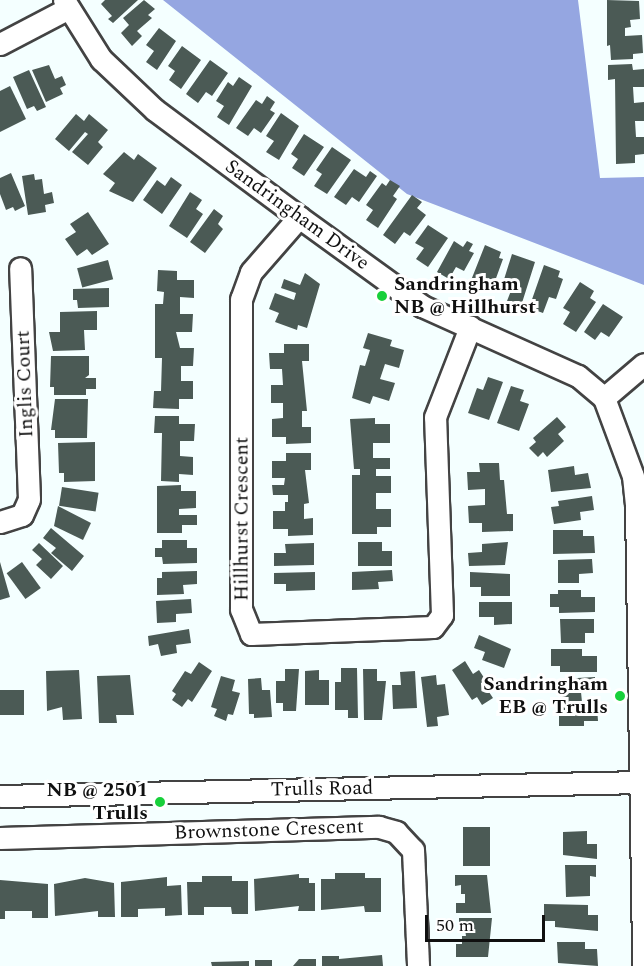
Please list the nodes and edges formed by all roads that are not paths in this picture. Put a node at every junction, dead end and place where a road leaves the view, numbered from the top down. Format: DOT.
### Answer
graph roads {
  1 [pos="65,5"];
  2 [pos="0,44"];
  3 [pos="299,217"];
  4 [pos="20,268"];
  5 [pos="470,327"];
  6 [pos="644,364"];
  7 [pos="604,398"];
  8 [pos="0,522"];
  9 [pos="640,546"];
  10 [pos="642,782"];
  11 [pos="0,796"];
  12 [pos="0,838"];
  13 [pos="418,966"];
  14 [pos="643,966"];
  1 -- 2 [label="street"];
  1 -- 3 [label="street, Sandringham Drive"];
  3 -- 5 [label="street, Sandringham Drive"];
  3 -- 5 [label="street, Hillhurst Crescent"];
  4 -- 8 [label="street, Inglis Court"];
  5 -- 7 [label="street, Sandringham Drive"];
  6 -- 7 [label="street"];
  7 -- 9 [label="street, Sandringham Drive"];
  9 -- 10 [label="street, Sandringham Drive"];
  10 -- 11 [label="street, Trulls Road"];
  10 -- 14 [label="street, Sandringham Drive"];
  12 -- 13 [label="street, Brownstone Crescent"];
}
